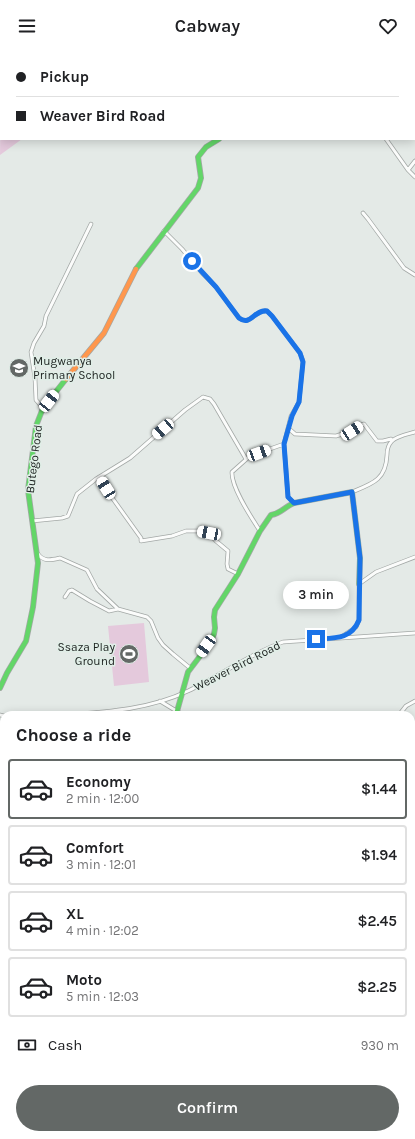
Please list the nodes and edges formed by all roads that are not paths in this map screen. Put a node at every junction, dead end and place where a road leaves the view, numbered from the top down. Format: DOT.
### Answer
graph roads {
  1 [pos="218,140"];
  2 [pos="387,140"];
  3 [pos="415,161"];
  4 [pos="408,170"];
  5 [pos="415,177"];
  6 [pos="363,213"];
  7 [pos="90,224"];
  8 [pos="164,231"];
  9 [pos="415,275"];
  10 [pos="43,408"];
  11 [pos="288,428"];
  12 [pos="415,432"];
  13 [pos="295,434"];
  14 [pos="286,438"];
  15 [pos="392,441"];
  16 [pos="284,444"];
  17 [pos="246,459"];
  18 [pos="99,477"];
  19 [pos="352,492"];
  20 [pos="288,497"];
  21 [pos="294,503"];
  22 [pos="286,506"];
  23 [pos="32,521"];
  24 [pos="260,531"];
  25 [pos="37,552"];
  26 [pos="415,557"];
  27 [pos="238,574"];
  28 [pos="359,584"];
  29 [pos="65,597"];
  30 [pos="118,609"];
  31 [pos="415,633"];
  32 [pos="340,638"];
  33 [pos="190,668"];
  34 [pos="0,688"];
  35 [pos="180,694"];
  36 [pos="415,701"];
  37 [pos="160,702"];
  38 [pos="112,711"];
  39 [pos="173,711"];
  40 [pos="176,711"];
  41 [pos="402,711"];
  1 -- 8 [label="main road, Butego Road"];
  2 -- 4 [label="street"];
  3 -- 4 [label="street"];
  4 -- 5 [label="street"];
  6 -- 9 [label="street"];
  7 -- 10 [label="street"];
  8 -- 10 [label="main road, Butego Road"];
  8 -- 11 [label="street"];
  10 -- 23 [label="main road, Butego Road"];
  11 -- 13 [label="street"];
  11 -- 14 [label="street"];
  12 -- 15 [label="street"];
  13 -- 14 [label="street"];
  13 -- 15 [label="street"];
  14 -- 16 [label="street"];
  15 -- 19 [label="street"];
  16 -- 17 [label="street"];
  16 -- 20 [label="street"];
  17 -- 18 [label="street"];
  17 -- 24 [label="street"];
  18 -- 23 [label="street"];
  18 -- 27 [label="street"];
  19 -- 21 [label="main road"];
  19 -- 28 [label="main road"];
  20 -- 21 [label="street"];
  20 -- 22 [label="street"];
  21 -- 22 [label="main road"];
  22 -- 24 [label="main road"];
  23 -- 25 [label="main road, Butego Road"];
  24 -- 27 [label="main road"];
  25 -- 30 [label="street"];
  25 -- 34 [label="main road, Butego Road"];
  26 -- 28 [label="street"];
  27 -- 33 [label="main road"];
  28 -- 32 [label="street"];
  29 -- 30 [label="street"];
  30 -- 33 [label="street"];
  31 -- 32 [label="street, Weaver Bird Road"];
  32 -- 35 [label="street, Weaver Bird Road"];
  33 -- 35 [label="main road"];
  35 -- 37 [label="street, Weaver Bird Road"];
  35 -- 40 [label="main road"];
  36 -- 41 [label="street"];
  37 -- 38 [label="street, Weaver Bird Road"];
  37 -- 39 [label="street"];
}
